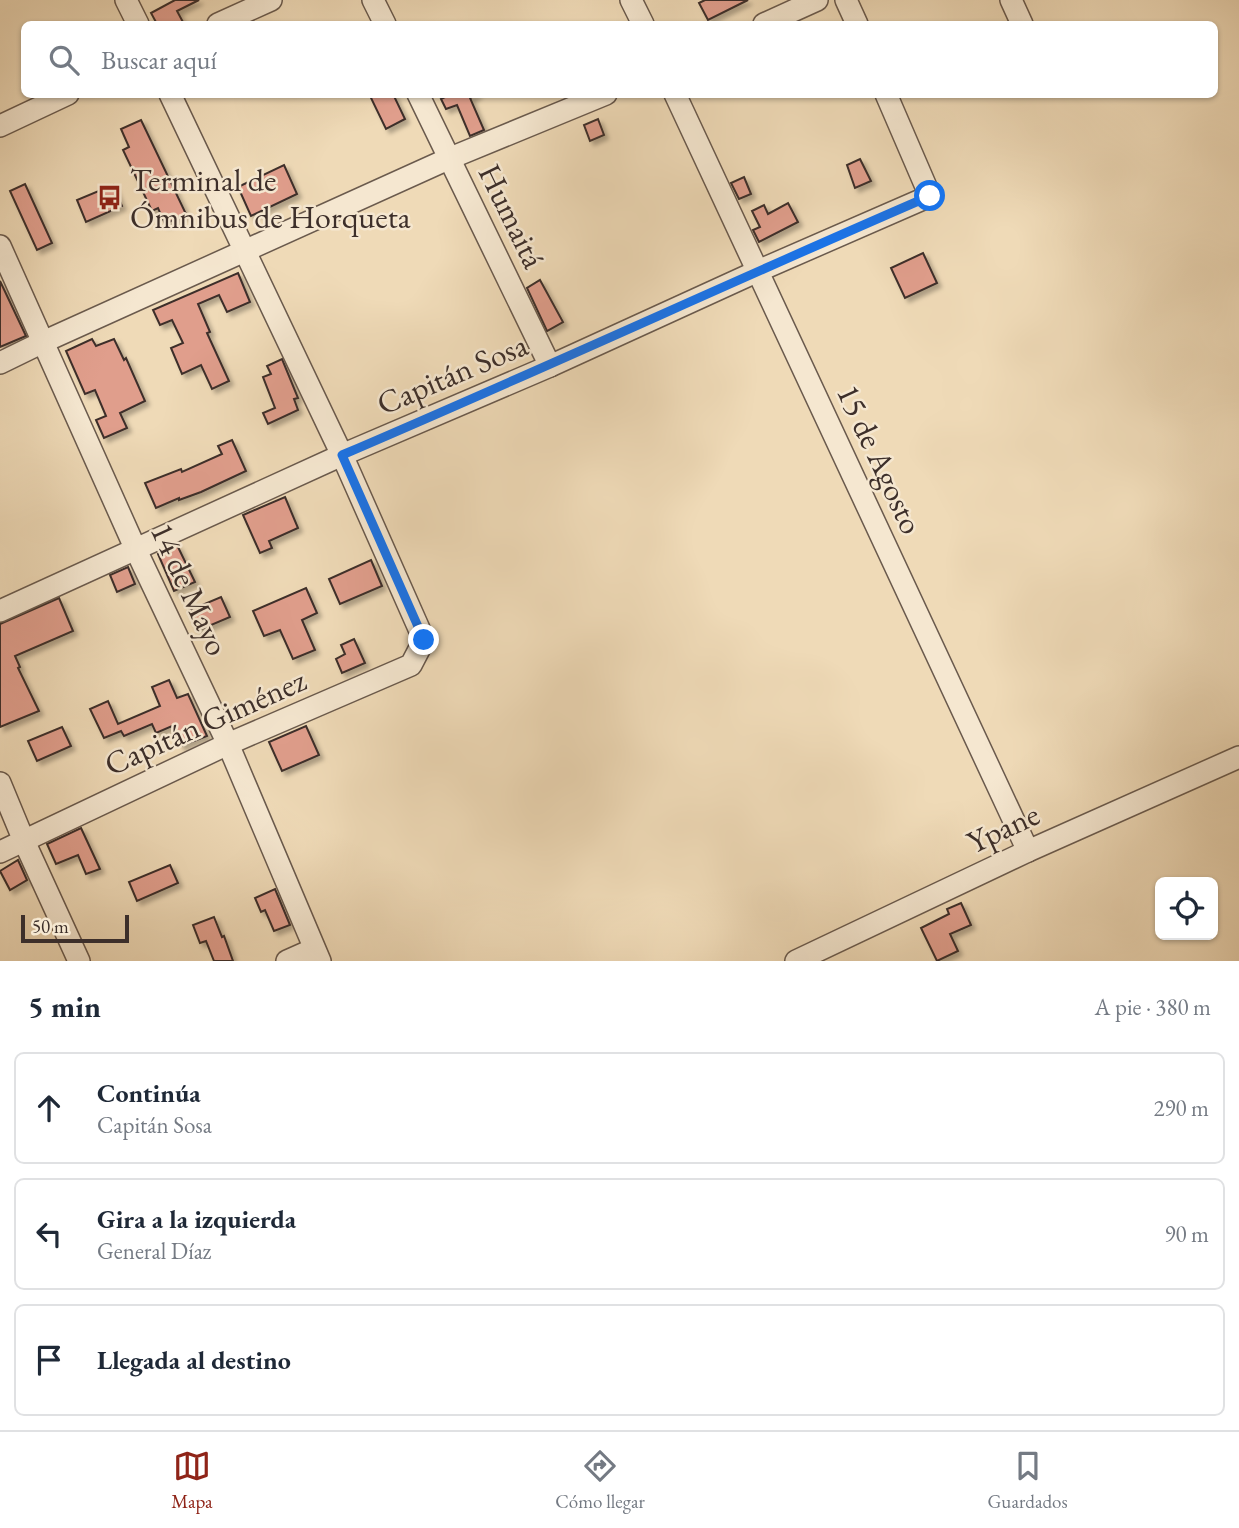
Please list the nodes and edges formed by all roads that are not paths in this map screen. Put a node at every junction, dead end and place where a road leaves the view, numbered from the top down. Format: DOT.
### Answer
graph roads {
  1 [pos="126,0"];
  2 [pos="271,0"];
  3 [pos="373,0"];
  4 [pos="631,0"];
  5 [pos="817,0"];
  6 [pos="846,0"];
  7 [pos="1011,0"];
  8 [pos="136,21"];
  9 [pos="225,21"];
  10 [pos="384,21"];
  11 [pos="642,21"];
  12 [pos="771,21"];
  13 [pos="856,21"];
  14 [pos="1021,21"];
  15 [pos="60,98"];
  16 [pos="172,98"];
  17 [pos="420,98"];
  18 [pos="596,98"];
  19 [pos="677,98"];
  20 [pos="888,98"];
  21 [pos="0,126"];
  22 [pos="448,159"];
  23 [pos="0,246"];
  24 [pos="243,251"];
  25 [pos="758,271"];
  26 [pos="43,342"];
  27 [pos="0,363"];
  28 [pos="550,366"];
  29 [pos="342,455"];
  30 [pos="136,550"];
  31 [pos="0,611"];
  32 [pos="228,744"];
  33 [pos="1239,757"];
  34 [pos="0,783"];
  35 [pos="24,841"];
  36 [pos="1028,850"];
  37 [pos="0,852"];
  38 [pos="825,954"];
  39 [pos="317,955"];
  40 [pos="79,961"];
  41 [pos="287,961"];
  42 [pos="796,961"];
  1 -- 8 [label="street"];
  2 -- 9 [label="street"];
  3 -- 10 [label="street"];
  4 -- 11 [label="street"];
  5 -- 12 [label="street"];
  6 -- 13 [label="street"];
  7 -- 14 [label="street"];
  15 -- 21 [label="street"];
  16 -- 24 [label="street"];
  17 -- 22 [label="street, Humaitá"];
  18 -- 22 [label="street"];
  19 -- 25 [label="street, 15 de Agosto"];
  20 -- 25 [label="street, Capitán Sosa"];
  22 -- 24 [label="street"];
  22 -- 28 [label="street, Humaitá"];
  23 -- 26 [label="street, 14 de Mayo"];
  24 -- 26 [label="street"];
  24 -- 29 [label="street"];
  25 -- 28 [label="street, Capitán Sosa"];
  25 -- 36 [label="street, 15 de Agosto"];
  26 -- 27 [label="street"];
  26 -- 30 [label="street, 14 de Mayo"];
  28 -- 29 [label="street, Capitán Sosa"];
  29 -- 30 [label="street, Capitán Sosa"];
  29 -- 32 [label="street, Capitán Giménez"];
  30 -- 31 [label="street, Capitán Sosa"];
  30 -- 32 [label="street, 14 de Mayo"];
  32 -- 35 [label="street, Capitán Giménez"];
  32 -- 39 [label="street, 14 de Mayo"];
  33 -- 36 [label="street, Ypane"];
  34 -- 35 [label="street"];
  35 -- 37 [label="street, Capitán Giménez"];
  35 -- 40 [label="street"];
  36 -- 38 [label="street, Ypane"];
  38 -- 42 [label="street, Ypane"];
  39 -- 41 [label="street"];
}
